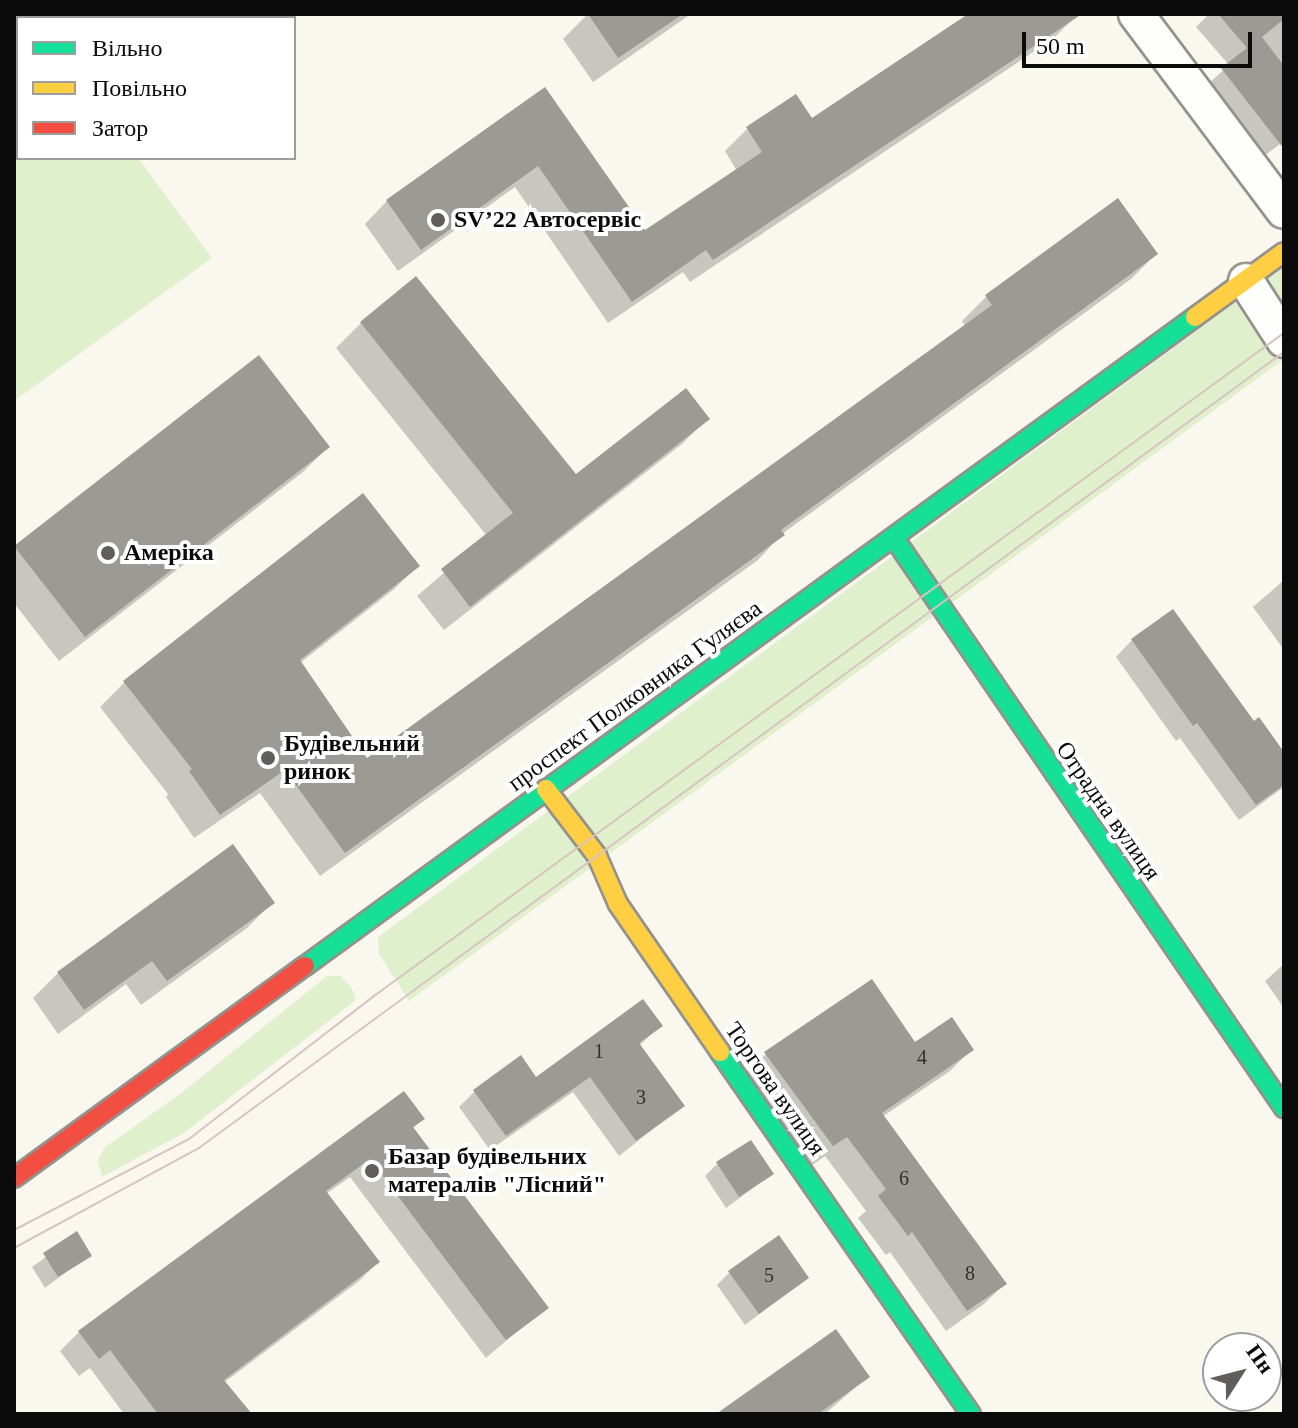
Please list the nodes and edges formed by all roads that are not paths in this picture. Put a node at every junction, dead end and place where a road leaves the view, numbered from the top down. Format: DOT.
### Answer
graph roads {
  1 [pos="1136,14"];
  2 [pos="1284,211"];
  3 [pos="1284,252"];
  4 [pos="1246,281"];
  5 [pos="1284,340"];
  6 [pos="894,538"];
  7 [pos="546,789"];
  8 [pos="1284,1108"];
  9 [pos="14,1178"];
  10 [pos="971,1414"];
  1 -- 2 [label="street"];
  3 -- 4 [label="main road, проспект Полковника Гуляєва"];
  4 -- 5 [label="street"];
  4 -- 6 [label="main road, проспект Полковника Гуляєва"];
  6 -- 7 [label="main road, проспект Полковника Гуляєва"];
  6 -- 8 [label="main road, Отрадна вулиця"];
  7 -- 9 [label="main road, проспект Полковника Гуляєва"];
  7 -- 10 [label="main road, Торгова вулиця"];
}
